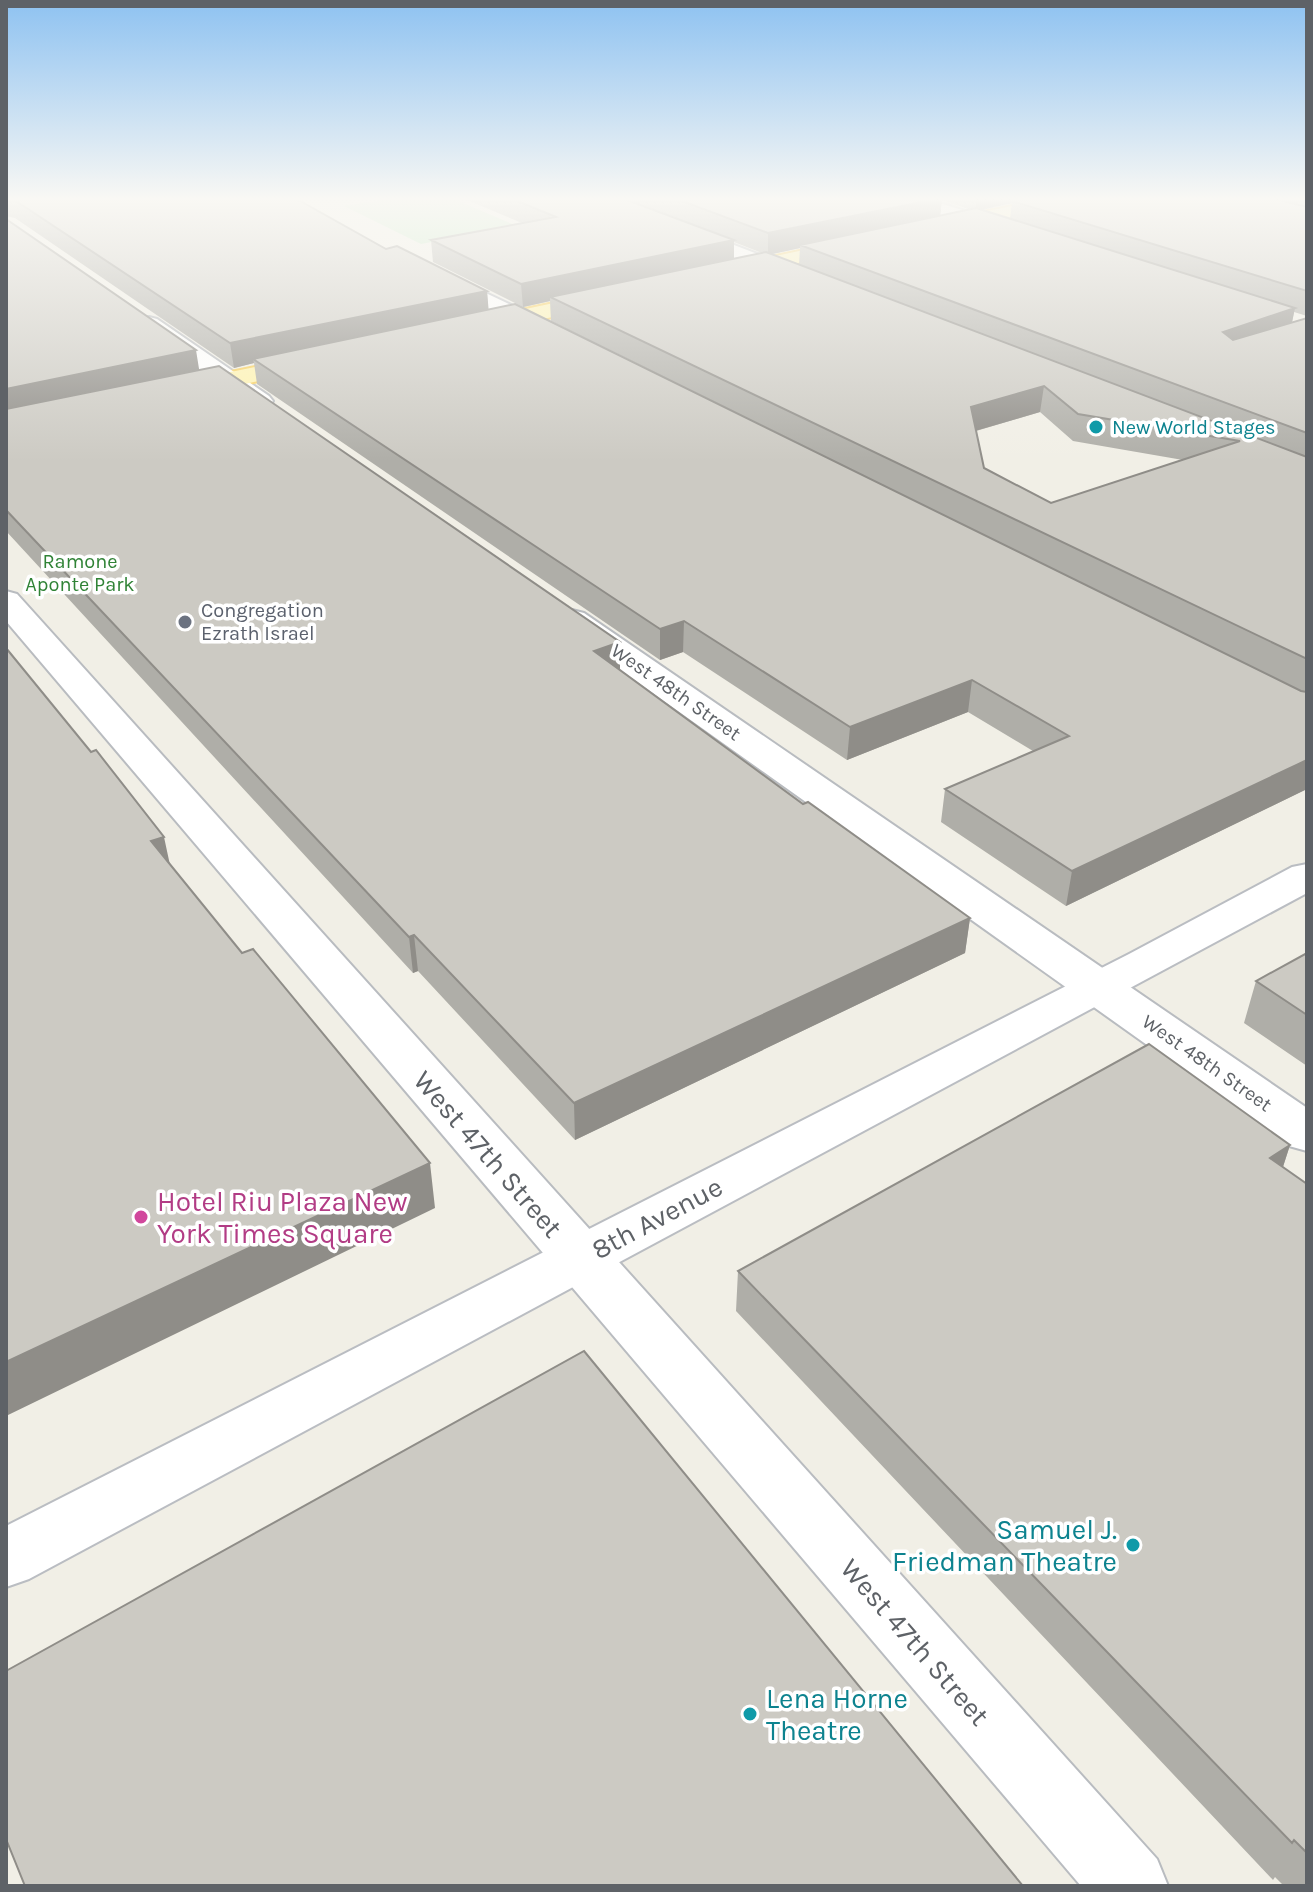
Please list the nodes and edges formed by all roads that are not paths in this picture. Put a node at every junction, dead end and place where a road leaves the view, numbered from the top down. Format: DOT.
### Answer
graph roads {
  1 [pos="456,285"];
  2 [pos="818,285"];
  3 [pos="822,287"];
  4 [pos="627,294"];
  5 [pos="119,303"];
  6 [pos="520,317"];
  7 [pos="451,332"];
  8 [pos="574,345"];
  9 [pos="330,358"];
  10 [pos="229,379"];
  11 [pos="158,395"];
  12 [pos="288,421"];
  13 [pos="6,601"];
  14 [pos="548,603"];
  15 [pos="1307,876"];
  16 [pos="1099,988"];
  17 [pos="1307,1133"];
  18 [pos="580,1258"];
  19 [pos="6,1558"];
  20 [pos="1130,1886"];
  1 -- 6 [label="street"];
  2 -- 3 [label="street"];
  4 -- 6 [label="main road"];
  5 -- 10 [label="street"];
  6 -- 7 [label="main road"];
  6 -- 8 [label="street"];
  9 -- 10 [label="main road"];
  10 -- 11 [label="main road"];
  10 -- 12 [label="street"];
  13 -- 18 [label="street, West 47th Street"];
  14 -- 16 [label="street, West 48th Street"];
  15 -- 16 [label="street, 8th Avenue"];
  16 -- 17 [label="street, West 48th Street"];
  16 -- 18 [label="street, 8th Avenue"];
  18 -- 19 [label="street, 8th Avenue"];
  18 -- 20 [label="street, West 47th Street"];
}
